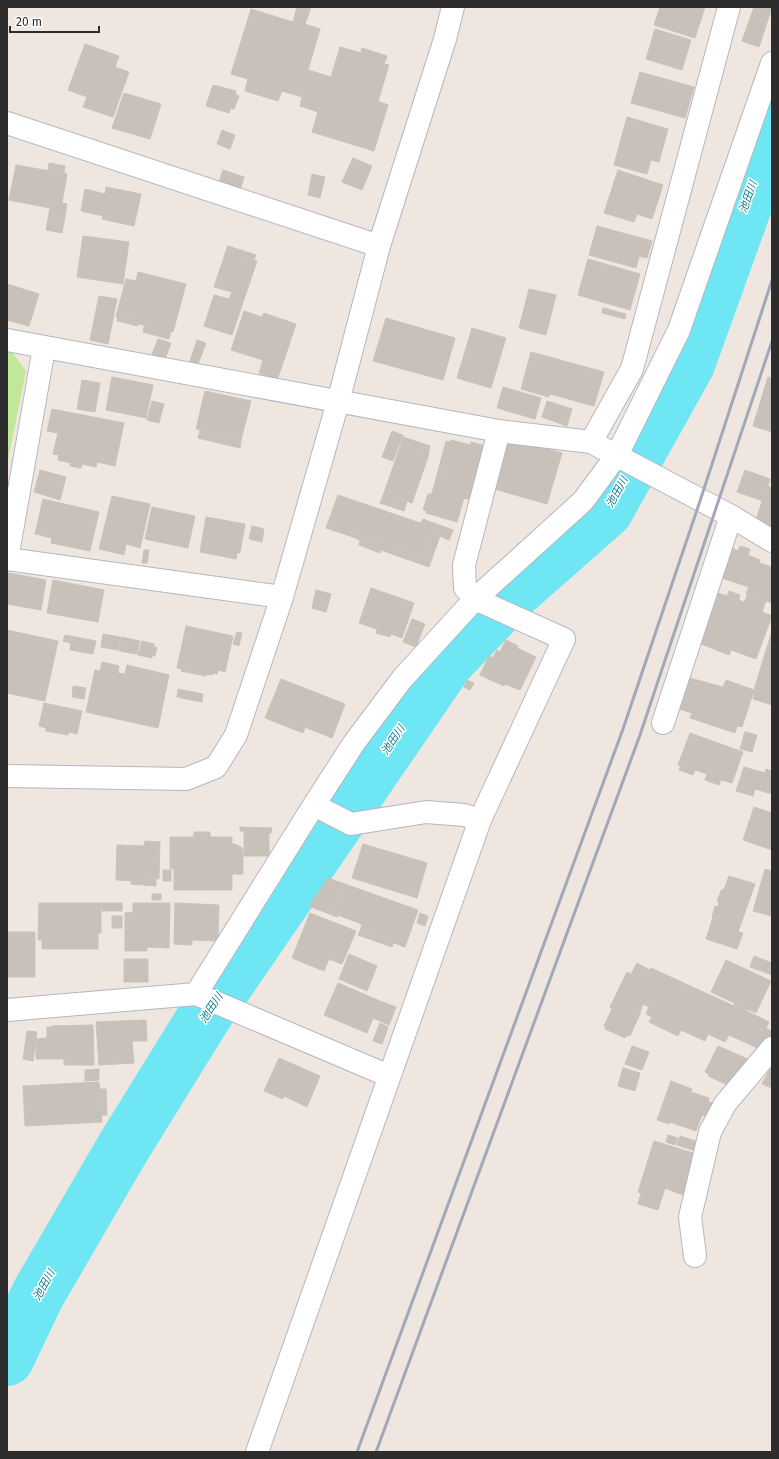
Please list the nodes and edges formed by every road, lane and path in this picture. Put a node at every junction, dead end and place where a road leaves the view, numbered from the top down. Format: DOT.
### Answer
graph roads {
  1 [pos="453,7"];
  2 [pos="729,7"];
  3 [pos="772,63"];
  4 [pos="7,123"];
  5 [pos="379,246"];
  6 [pos="7,340"];
  7 [pos="44,348"];
  8 [pos="338,402"];
  9 [pos="499,431"];
  10 [pos="591,442"];
  11 [pos="618,455"];
  12 [pos="731,516"];
  13 [pos="772,540"];
  14 [pos="282,597"];
  15 [pos="475,599"];
  16 [pos="663,723"];
  17 [pos="7,776"];
  18 [pos="314,804"];
  19 [pos="480,820"];
  20 [pos="196,994"];
  21 [pos="7,1010"];
  22 [pos="772,1048"];
  23 [pos="389,1076"];
  24 [pos="695,1256"];
  25 [pos="257,1452"];
  1 -- 5 [label="street"];
  2 -- 10 [label="street"];
  3 -- 11 [label="street"];
  4 -- 5 [label="street"];
  5 -- 8 [label="street"];
  6 -- 7 [label="street"];
  7 -- 8 [label="street"];
  7 -- 14 [label="street"];
  8 -- 9 [label="street"];
  8 -- 14 [label="street"];
  9 -- 10 [label="street"];
  9 -- 15 [label="street"];
  10 -- 11 [label="street"];
  11 -- 12 [label="street"];
  11 -- 15 [label="street"];
  12 -- 13 [label="street"];
  12 -- 16 [label="street"];
  14 -- 17 [label="street"];
  15 -- 18 [label="street"];
  15 -- 19 [label="street"];
  18 -- 19 [label="street"];
  18 -- 20 [label="street"];
  19 -- 23 [label="street"];
  20 -- 21 [label="street"];
  20 -- 23 [label="street"];
  22 -- 24 [label="street"];
  23 -- 25 [label="street"];
}
